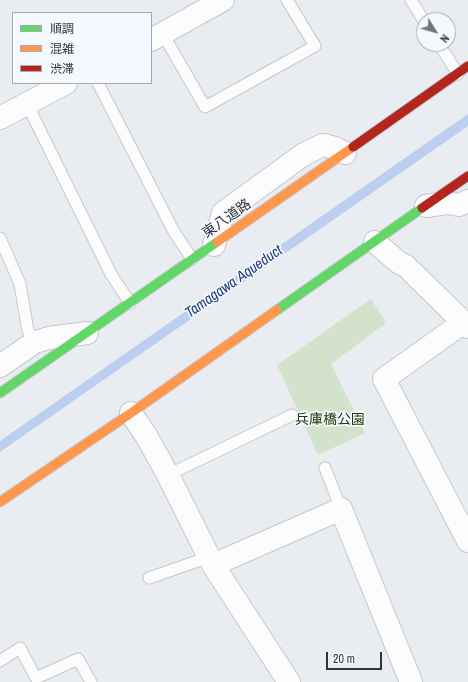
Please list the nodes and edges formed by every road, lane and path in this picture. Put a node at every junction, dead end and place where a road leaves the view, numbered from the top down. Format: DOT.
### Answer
graph roads {
  1 [pos="223,0"];
  2 [pos="287,0"];
  3 [pos="411,0"];
  4 [pos="418,12"];
  5 [pos="157,37"];
  6 [pos="444,52"];
  7 [pos="468,66"];
  8 [pos="458,74"];
  9 [pos="64,84"];
  10 [pos="99,84"];
  11 [pos="27,104"];
  12 [pos="0,118"];
  13 [pos="345,154"];
  14 [pos="468,176"];
  15 [pos="468,201"];
  16 [pos="426,206"];
  17 [pos="0,238"];
  18 [pos="375,242"];
  19 [pos="214,245"];
  20 [pos="192,259"];
  21 [pos="130,303"];
  22 [pos="466,324"];
  23 [pos="87,333"];
  24 [pos="35,342"];
  25 [pos="0,366"];
  26 [pos="0,393"];
  27 [pos="131,414"];
  28 [pos="292,415"];
  29 [pos="325,468"];
  30 [pos="168,475"];
  31 [pos="0,502"];
  32 [pos="341,509"];
  33 [pos="467,536"];
  34 [pos="211,561"];
  35 [pos="149,578"];
  36 [pos="0,661"];
  37 [pos="91,682"];
  38 [pos="288,682"];
  39 [pos="411,682"];
  1 -- 5 [label="street"];
  2 -- 5 [label="lane"];
  3 -- 4 [label="lane"];
  6 -- 8 [label="lane"];
  7 -- 8 [label="main road"];
  8 -- 13 [label="main road"];
  9 -- 11 [label="street"];
  10 -- 20 [label="lane"];
  11 -- 12 [label="street"];
  11 -- 21 [label="lane"];
  13 -- 19 [label="street"];
  14 -- 16 [label="main road"];
  15 -- 16 [label="street"];
  16 -- 18 [label="main road"];
  17 -- 24 [label="lane"];
  18 -- 22 [label="street"];
  18 -- 27 [label="main road"];
  19 -- 20 [label="main road, 東八道路"];
  20 -- 21 [label="main road, 東八道路"];
  21 -- 23 [label="main road, 東八道路"];
  22 -- 33 [label="street"];
  23 -- 24 [label="street"];
  23 -- 26 [label="main road, 東八道路"];
  24 -- 25 [label="street"];
  27 -- 30 [label="street"];
  27 -- 31 [label="main road"];
  28 -- 30 [label="lane"];
  29 -- 32 [label="lane"];
  30 -- 34 [label="street"];
  32 -- 34 [label="street"];
  32 -- 39 [label="street"];
  34 -- 35 [label="lane"];
  34 -- 38 [label="street"];
  36 -- 37 [label="lane"];
}
